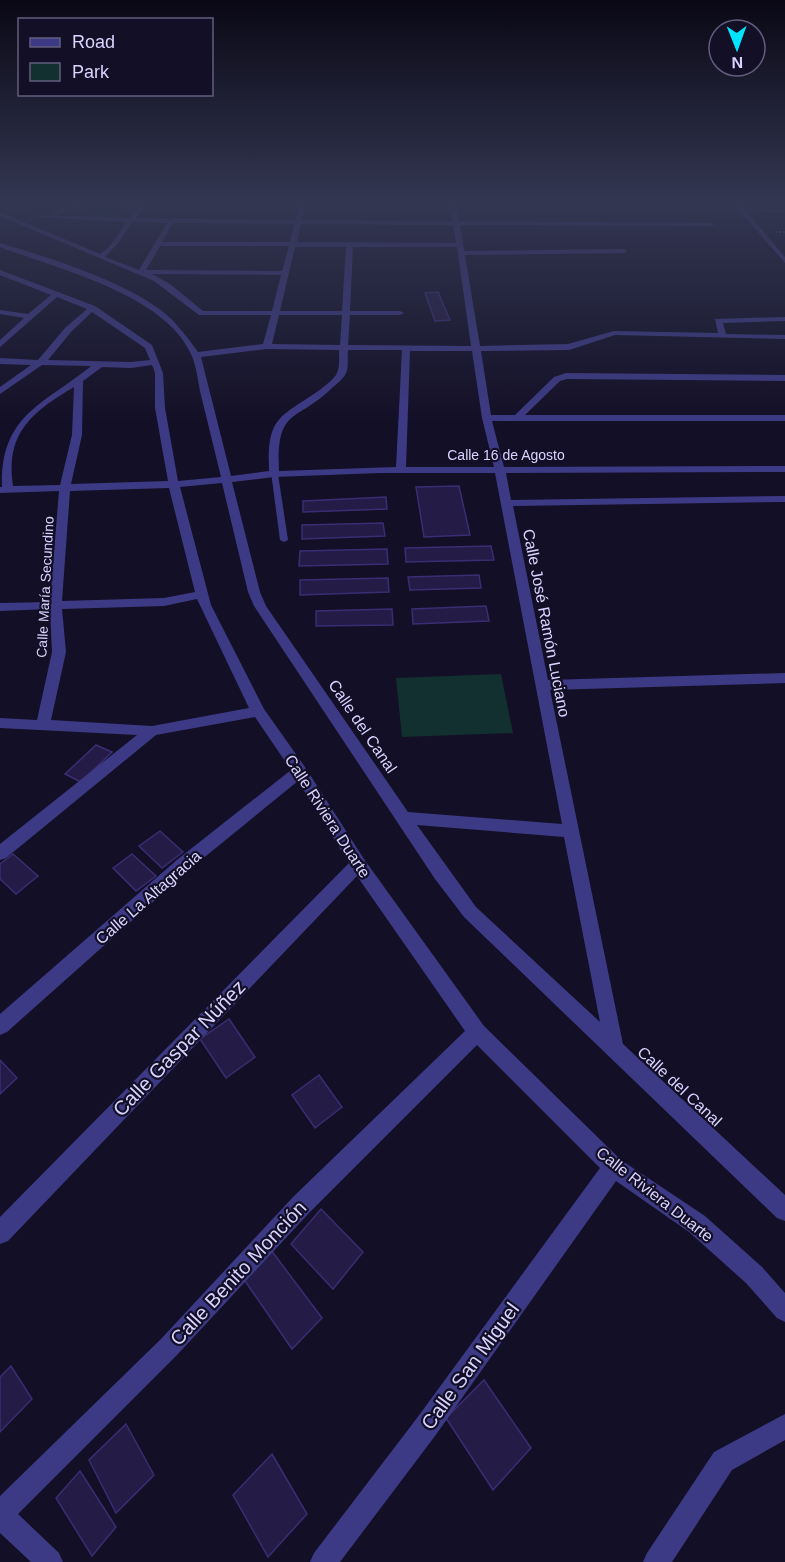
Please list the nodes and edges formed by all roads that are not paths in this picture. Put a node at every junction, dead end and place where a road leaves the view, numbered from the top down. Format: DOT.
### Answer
graph roads {
  1 [pos="11,276"];
  2 [pos="82,276"];
  3 [pos="148,276"];
  4 [pos="284,276"];
  5 [pos="347,276"];
  6 [pos="464,276"];
  7 [pos="57,293"];
  8 [pos="92,308"];
  9 [pos="0,312"];
  10 [pos="275,313"];
  11 [pos="344,314"];
  12 [pos="400,314"];
  13 [pos="29,317"];
  14 [pos="785,319"];
  15 [pos="723,336"];
  16 [pos="785,337"];
  17 [pos="0,344"];
  18 [pos="267,346"];
  19 [pos="345,348"];
  20 [pos="406,348"];
  21 [pos="476,349"];
  22 [pos="196,355"];
  23 [pos="0,361"];
  24 [pos="42,362"];
  25 [pos="156,362"];
  26 [pos="101,363"];
  27 [pos="785,378"];
  28 [pos="79,380"];
  29 [pos="0,391"];
  30 [pos="487,418"];
  31 [pos="517,418"];
  32 [pos="785,418"];
  33 [pos="785,469"];
  34 [pos="401,470"];
  35 [pos="500,470"];
  36 [pos="274,474"];
  37 [pos="224,480"];
  38 [pos="178,485"];
  39 [pos="65,488"];
  40 [pos="4,490"];
  41 [pos="785,499"];
  42 [pos="507,503"];
  43 [pos="284,540"];
  44 [pos="202,594"];
  45 [pos="56,604"];
  46 [pos="0,607"];
  47 [pos="785,678"];
  48 [pos="542,685"];
  49 [pos="258,711"];
  50 [pos="0,723"];
  51 [pos="43,725"];
  52 [pos="152,730"];
  53 [pos="300,771"];
  54 [pos="403,818"];
  55 [pos="571,831"];
  56 [pos="0,853"];
  57 [pos="358,864"];
  58 [pos="0,1026"];
  59 [pos="477,1032"];
  60 [pos="614,1048"];
  61 [pos="614,1167"];
  62 [pos="785,1210"];
  63 [pos="0,1233"];
  64 [pos="785,1310"];
  65 [pos="785,1426"];
  66 [pos="0,1514"];
  67 [pos="50,1562"];
  68 [pos="322,1562"];
  69 [pos="656,1562"];
  1 -- 7 [label="street"];
  2 -- 22 [label="street, Calle del Canal"];
  3 -- 10 [label="street"];
  4 -- 10 [label="street"];
  5 -- 11 [label="street"];
  6 -- 21 [label="street, Calle José Ramón Luciano"];
  7 -- 8 [label="street"];
  7 -- 13 [label="street"];
  8 -- 24 [label="street"];
  8 -- 25 [label="street"];
  9 -- 13 [label="street"];
  10 -- 11 [label="street"];
  10 -- 18 [label="street"];
  11 -- 12 [label="street"];
  11 -- 19 [label="street"];
  13 -- 17 [label="street"];
  14 -- 15 [label="street"];
  15 -- 16 [label="street"];
  15 -- 21 [label="street"];
  18 -- 19 [label="street"];
  18 -- 22 [label="street"];
  19 -- 20 [label="street"];
  19 -- 36 [label="street"];
  20 -- 21 [label="street"];
  20 -- 34 [label="street"];
  21 -- 30 [label="street, Calle José Ramón Luciano"];
  22 -- 37 [label="street, Calle del Canal"];
  23 -- 24 [label="street"];
  24 -- 26 [label="street"];
  24 -- 29 [label="street"];
  25 -- 26 [label="street"];
  25 -- 38 [label="street, Calle Riviera Duarte"];
  26 -- 28 [label="street"];
  27 -- 31 [label="street"];
  28 -- 39 [label="street, Calle María Secundino"];
  28 -- 40 [label="street"];
  30 -- 31 [label="street"];
  30 -- 35 [label="street, Calle José Ramón Luciano"];
  31 -- 32 [label="street"];
  33 -- 35 [label="street, Calle 16 de Agosto"];
  34 -- 35 [label="street, Calle 16 de Agosto"];
  34 -- 36 [label="street, Calle 16 de Agosto"];
  35 -- 42 [label="street, Calle José Ramón Luciano"];
  36 -- 37 [label="street, Calle 16 de Agosto"];
  36 -- 43 [label="lane"];
  37 -- 38 [label="street, Calle 16 de Agosto"];
  37 -- 54 [label="street, Calle del Canal"];
  38 -- 39 [label="street, Calle 16 de Agosto"];
  38 -- 44 [label="street, Calle Riviera Duarte"];
  39 -- 40 [label="street, Calle 16 de Agosto"];
  39 -- 45 [label="street, Calle María Secundino"];
  41 -- 42 [label="street"];
  42 -- 48 [label="street, Calle José Ramón Luciano"];
  44 -- 45 [label="street"];
  44 -- 49 [label="street, Calle Riviera Duarte"];
  45 -- 46 [label="street"];
  45 -- 51 [label="street, Calle María Secundino"];
  47 -- 48 [label="street"];
  48 -- 55 [label="street, Calle José Ramón Luciano"];
  49 -- 52 [label="street"];
  49 -- 53 [label="street, Calle Riviera Duarte"];
  50 -- 51 [label="street"];
  51 -- 52 [label="street"];
  52 -- 56 [label="street"];
  53 -- 57 [label="street, Calle Riviera Duarte"];
  53 -- 58 [label="street, Calle La Altagracia"];
  54 -- 55 [label="street"];
  54 -- 60 [label="street, Calle del Canal"];
  55 -- 60 [label="street, Calle José Ramón Luciano"];
  57 -- 59 [label="street, Calle Riviera Duarte"];
  57 -- 63 [label="street, Calle Gaspar Núñez"];
  59 -- 61 [label="street, Calle Riviera Duarte"];
  59 -- 66 [label="street, Calle Benito Monción"];
  60 -- 62 [label="street, Calle del Canal"];
  61 -- 64 [label="street, Calle Riviera Duarte"];
  61 -- 68 [label="street, Calle San Miguel"];
  65 -- 69 [label="street"];
  66 -- 67 [label="street"];
}
